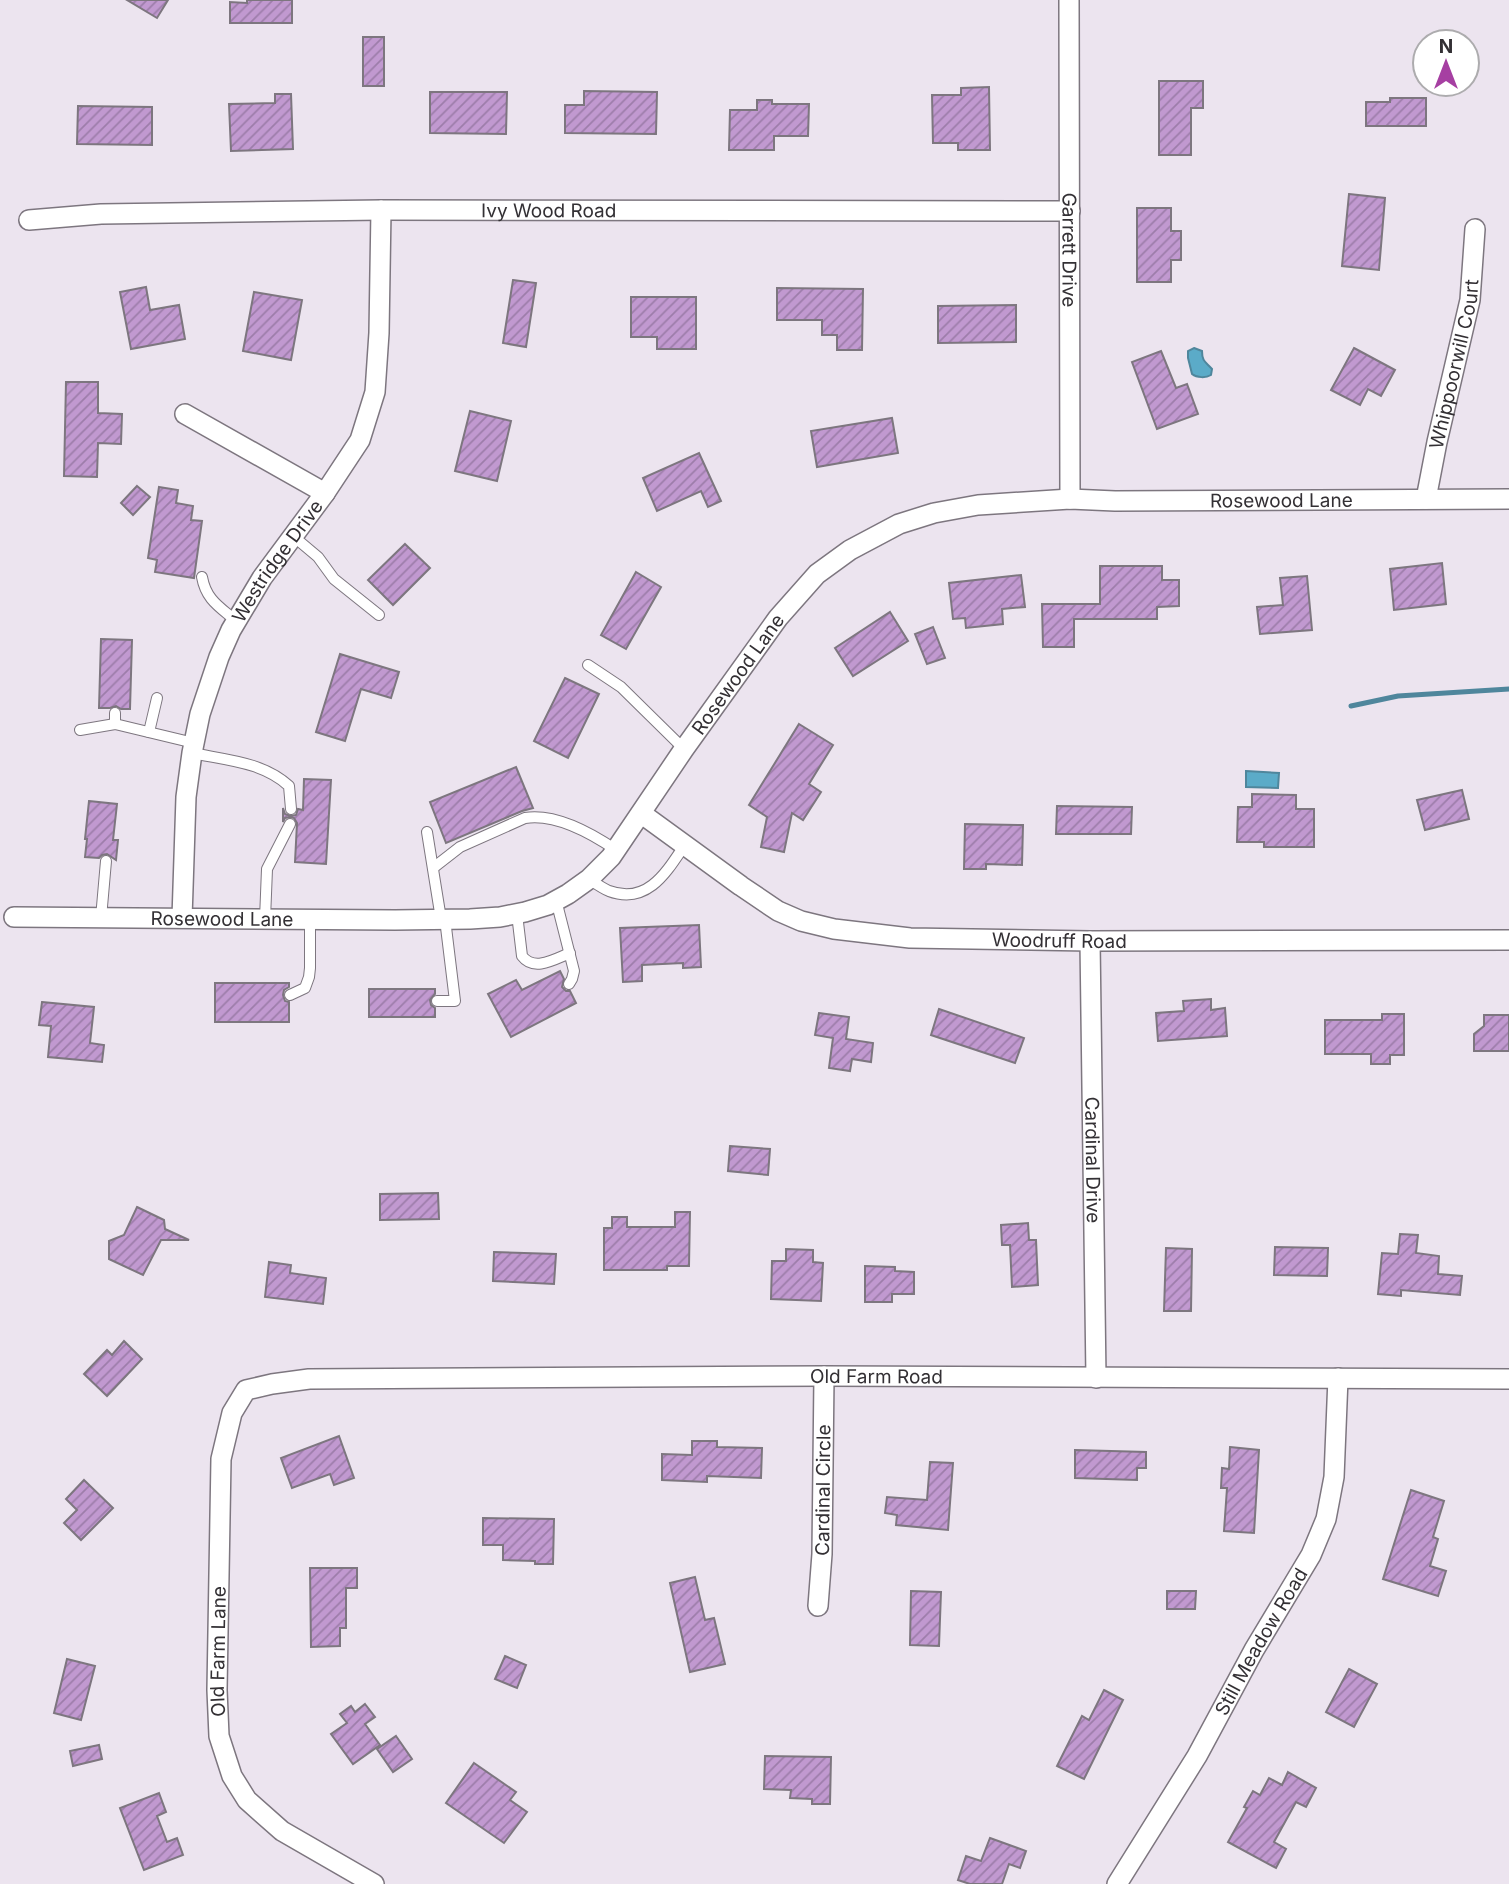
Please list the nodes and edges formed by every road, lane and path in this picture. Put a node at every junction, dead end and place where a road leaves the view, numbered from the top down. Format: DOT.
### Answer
graph roads {
  1 [pos="1069,0"];
  2 [pos="381,210"];
  3 [pos="1070,211"];
  4 [pos="29,220"];
  5 [pos="1475,229"];
  6 [pos="186,414"];
  7 [pos="324,493"];
  8 [pos="1070,499"];
  9 [pos="1426,499"];
  10 [pos="1509,499"];
  11 [pos="293,536"];
  12 [pos="202,577"];
  13 [pos="379,615"];
  14 [pos="236,621"];
  15 [pos="588,665"];
  16 [pos="157,698"];
  17 [pos="80,730"];
  18 [pos="149,732"];
  19 [pos="193,748"];
  20 [pos="684,749"];
  21 [pos="291,809"];
  22 [pos="642,814"];
  23 [pos="290,824"];
  24 [pos="427,832"];
  25 [pos="684,846"];
  26 [pos="616,850"];
  27 [pos="106,861"];
  28 [pos="433,868"];
  29 [pos="589,879"];
  30 [pos="556,900"];
  31 [pos="517,914"];
  32 [pos="14,917"];
  33 [pos="101,918"];
  34 [pos="182,919"];
  35 [pos="265,919"];
  36 [pos="310,919"];
  37 [pos="443,919"];
  38 [pos="1509,940"];
  39 [pos="1090,941"];
  40 [pos="570,953"];
  41 [pos="569,984"];
  42 [pos="290,995"];
  43 [pos="437,1001"];
  44 [pos="824,1376"];
  45 [pos="1096,1378"];
  46 [pos="1338,1378"];
  47 [pos="1509,1379"];
  48 [pos="246,1390"];
  49 [pos="818,1606"];
  50 [pos="374,1884"];
  51 [pos="1117,1884"];
  1 -- 3 [label="street, Garrett Drive"];
  2 -- 3 [label="street, Ivy Wood Road"];
  2 -- 4 [label="street, Ivy Wood Road"];
  2 -- 7 [label="street, Westridge Drive"];
  3 -- 8 [label="street, Garrett Drive"];
  5 -- 9 [label="street, Whippoorwill Court"];
  6 -- 7 [label="street"];
  7 -- 11 [label="street, Westridge Drive"];
  8 -- 9 [label="street, Rosewood Lane"];
  8 -- 20 [label="street, Rosewood Lane"];
  9 -- 10 [label="street, Rosewood Lane"];
  11 -- 13 [label="lane"];
  11 -- 14 [label="street, Westridge Drive"];
  12 -- 14 [label="lane"];
  14 -- 19 [label="street, Westridge Drive"];
  15 -- 20 [label="lane"];
  16 -- 18 [label="lane"];
  17 -- 18 [label="lane"];
  18 -- 19 [label="lane"];
  19 -- 21 [label="lane"];
  19 -- 34 [label="street, Westridge Drive"];
  20 -- 22 [label="street, Rosewood Lane"];
  22 -- 25 [label="street, Woodruff Road"];
  22 -- 26 [label="street, Rosewood Lane"];
  23 -- 35 [label="lane"];
  24 -- 28 [label="lane"];
  25 -- 29 [label="lane"];
  25 -- 39 [label="street, Woodruff Road"];
  26 -- 28 [label="lane"];
  26 -- 29 [label="street, Rosewood Lane"];
  27 -- 33 [label="lane"];
  28 -- 37 [label="lane"];
  29 -- 30 [label="street, Rosewood Lane"];
  30 -- 31 [label="street, Rosewood Lane"];
  30 -- 40 [label="lane"];
  31 -- 37 [label="street, Rosewood Lane"];
  31 -- 40 [label="lane"];
  32 -- 33 [label="street, Rosewood Lane"];
  33 -- 34 [label="street, Rosewood Lane"];
  34 -- 35 [label="street, Rosewood Lane"];
  35 -- 36 [label="street, Rosewood Lane"];
  36 -- 37 [label="street, Rosewood Lane"];
  36 -- 42 [label="lane"];
  37 -- 43 [label="lane"];
  38 -- 39 [label="street, Woodruff Road"];
  39 -- 45 [label="street, Cardinal Drive"];
  40 -- 41 [label="lane"];
  44 -- 45 [label="street, Old Farm Road"];
  44 -- 48 [label="street, Old Farm Road"];
  44 -- 49 [label="street, Cardinal Circle"];
  45 -- 46 [label="street, Old Farm Road"];
  46 -- 47 [label="street, Old Farm Road"];
  46 -- 51 [label="street, Still Meadow Road"];
  48 -- 50 [label="street, Old Farm Lane"];
}
